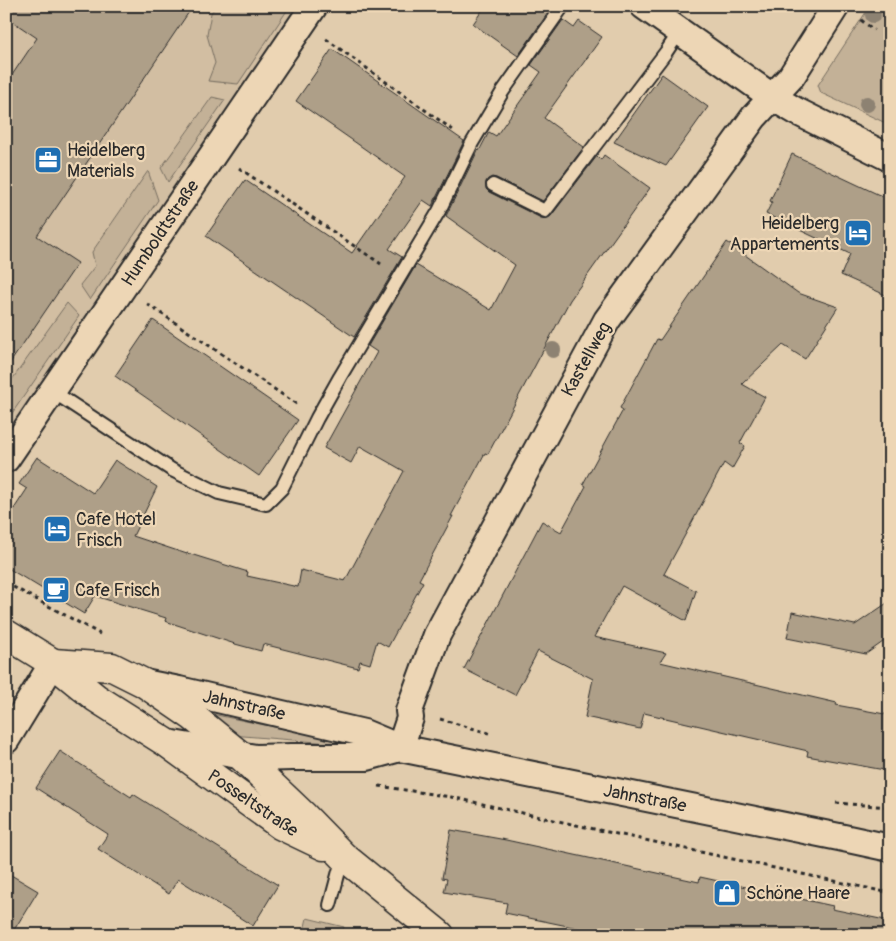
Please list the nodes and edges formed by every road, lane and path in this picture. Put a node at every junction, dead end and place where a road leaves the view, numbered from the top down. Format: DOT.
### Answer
graph roads {
  1 [pos="563,6"];
  2 [pos="644,6"];
  3 [pos="836,6"];
  4 [pos="308,14"];
  5 [pos="680,31"];
  6 [pos="772,97"];
  7 [pos="472,143"];
  8 [pos="214,152"];
  9 [pos="890,158"];
  10 [pos="493,185"];
  11 [pos="400,277"];
  12 [pos="122,288"];
  13 [pos="52,391"];
  14 [pos="317,418"];
  15 [pos="6,459"];
  16 [pos="6,583"];
  17 [pos="6,634"];
  18 [pos="102,635"];
  19 [pos="53,663"];
  20 [pos="144,683"];
  21 [pos="6,740"];
  22 [pos="167,743"];
  23 [pos="400,748"];
  24 [pos="240,755"];
  25 [pos="371,785"];
  26 [pos="861,806"];
  27 [pos="890,807"];
  28 [pos="890,848"];
  29 [pos="344,856"];
  30 [pos="890,892"];
  31 [pos="330,905"];
  32 [pos="440,935"];
  1 -- 7 [label="lane"];
  2 -- 5 [label="street"];
  3 -- 6 [label="street, Kastellweg"];
  4 -- 7 [label="path"];
  4 -- 8 [label="street, Humboldtstraße"];
  5 -- 6 [label="street"];
  5 -- 10 [label="lane"];
  6 -- 9 [label="street"];
  6 -- 23 [label="street, Kastellweg"];
  7 -- 11 [label="lane"];
  8 -- 11 [label="path"];
  8 -- 12 [label="street, Humboldtstraße"];
  11 -- 14 [label="lane"];
  12 -- 13 [label="street, Humboldtstraße"];
  12 -- 14 [label="path"];
  13 -- 14 [label="lane"];
  13 -- 15 [label="street, Humboldtstraße"];
  16 -- 18 [label="path"];
  17 -- 19 [label="street, Jahnstraße"];
  19 -- 20 [label="street, Jahnstraße"];
  19 -- 21 [label="street"];
  19 -- 22 [label="street, Jahnstraße"];
  20 -- 23 [label="street, Jahnstraße"];
  20 -- 24 [label="street, Jahnstraße"];
  22 -- 24 [label="street, Jahnstraße"];
  22 -- 29 [label="street, Posseltstraße"];
  23 -- 24 [label="street, Jahnstraße"];
  23 -- 28 [label="street, Jahnstraße"];
  24 -- 29 [label="street, Posseltstraße"];
  25 -- 30 [label="path"];
  26 -- 27 [label="path"];
  29 -- 31 [label="lane"];
  29 -- 32 [label="street, Posseltstraße"];
}
